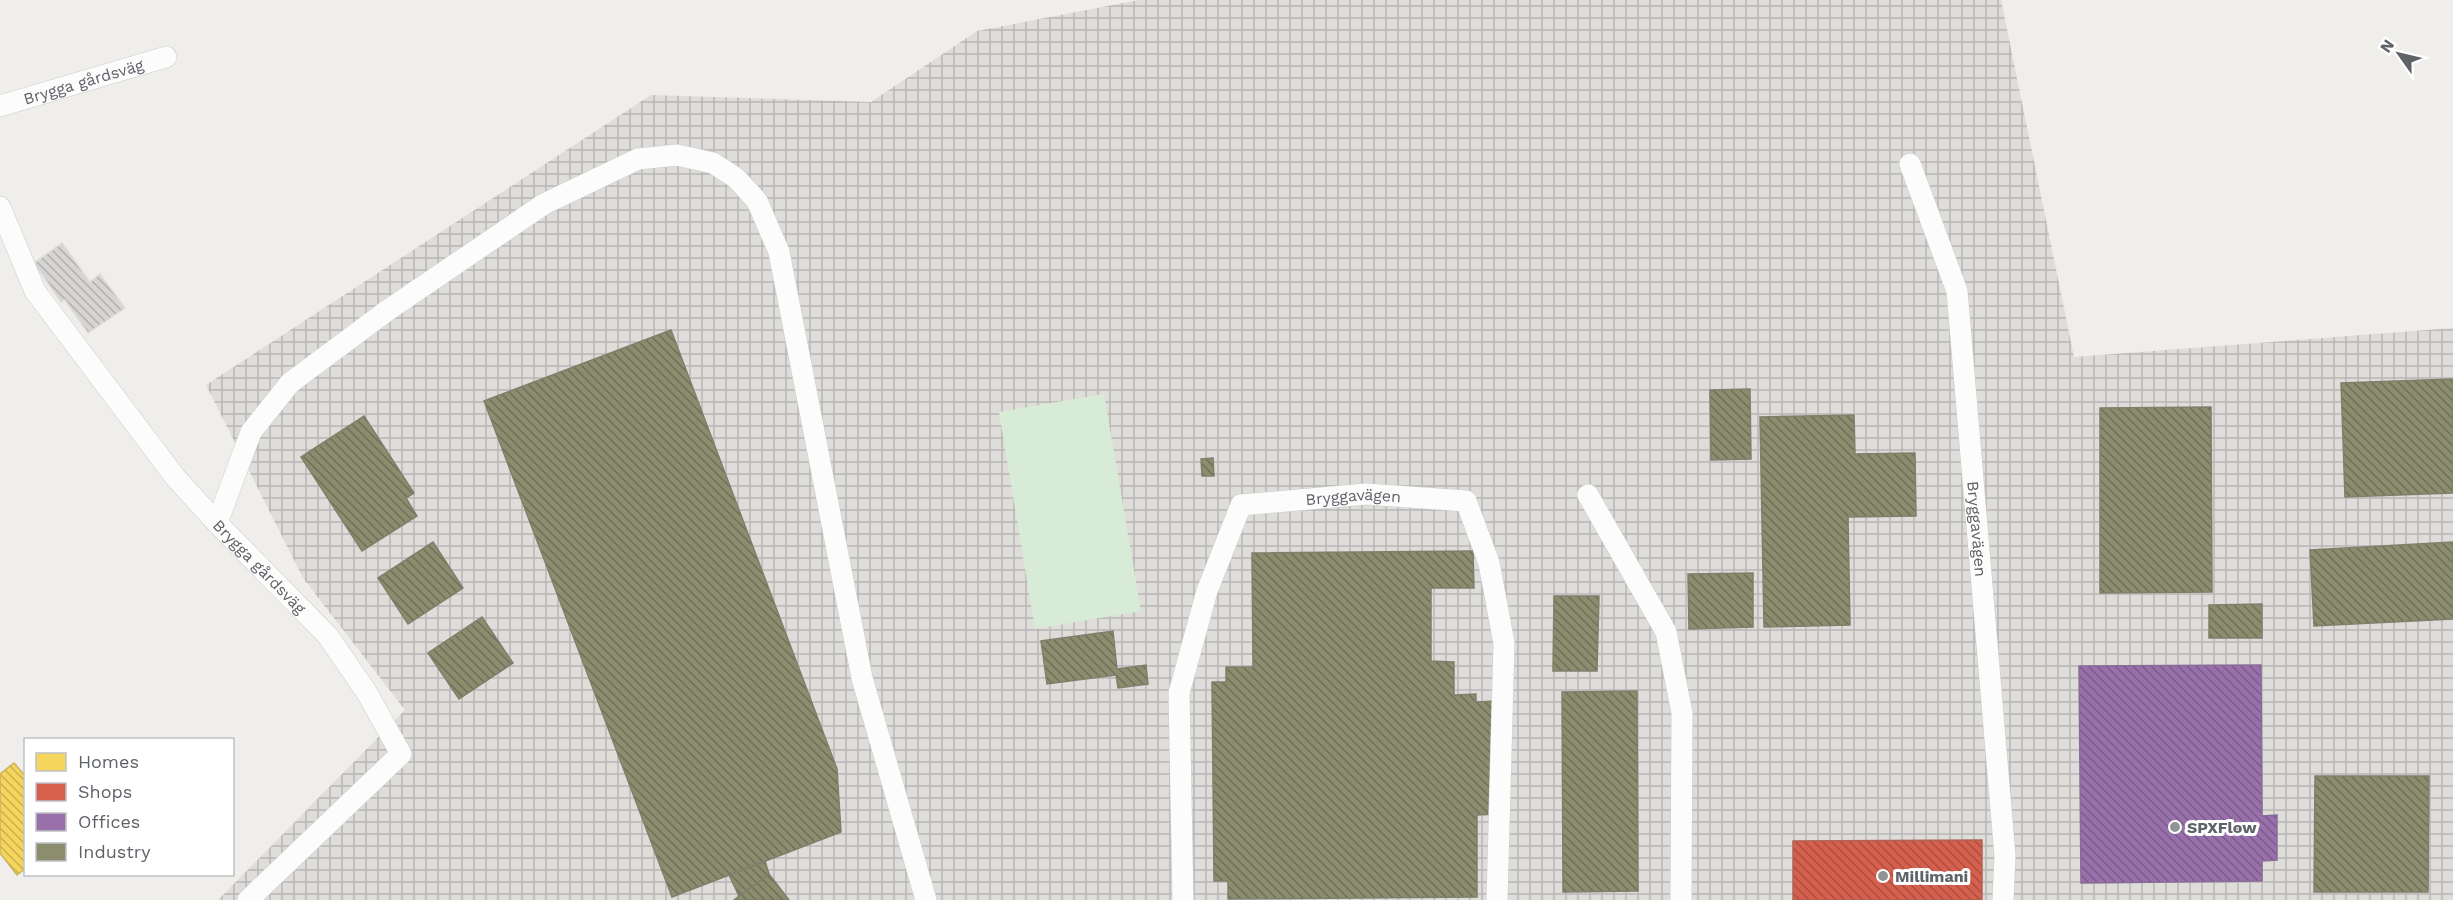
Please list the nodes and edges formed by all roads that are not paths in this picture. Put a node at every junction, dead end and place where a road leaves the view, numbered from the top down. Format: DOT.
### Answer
graph roads {
  1 [pos="166,57"];
  2 [pos="0,106"];
  3 [pos="1910,164"];
  4 [pos="0,207"];
  5 [pos="1588,495"];
  6 [pos="217,523"];
  7 [pos="248,900"];
  8 [pos="926,900"];
  9 [pos="1183,900"];
  10 [pos="1497,900"];
  11 [pos="1680,900"];
  12 [pos="2003,900"];
  1 -- 2 [label="lane, Brygga gårdsväg"];
  3 -- 12 [label="lane, Bryggavägen"];
  4 -- 6 [label="lane, Brygga gårdsväg"];
  5 -- 11 [label="lane"];
  6 -- 7 [label="lane, Brygga gårdsväg"];
  6 -- 8 [label="lane"];
  9 -- 10 [label="lane, Bryggavägen"];
}
